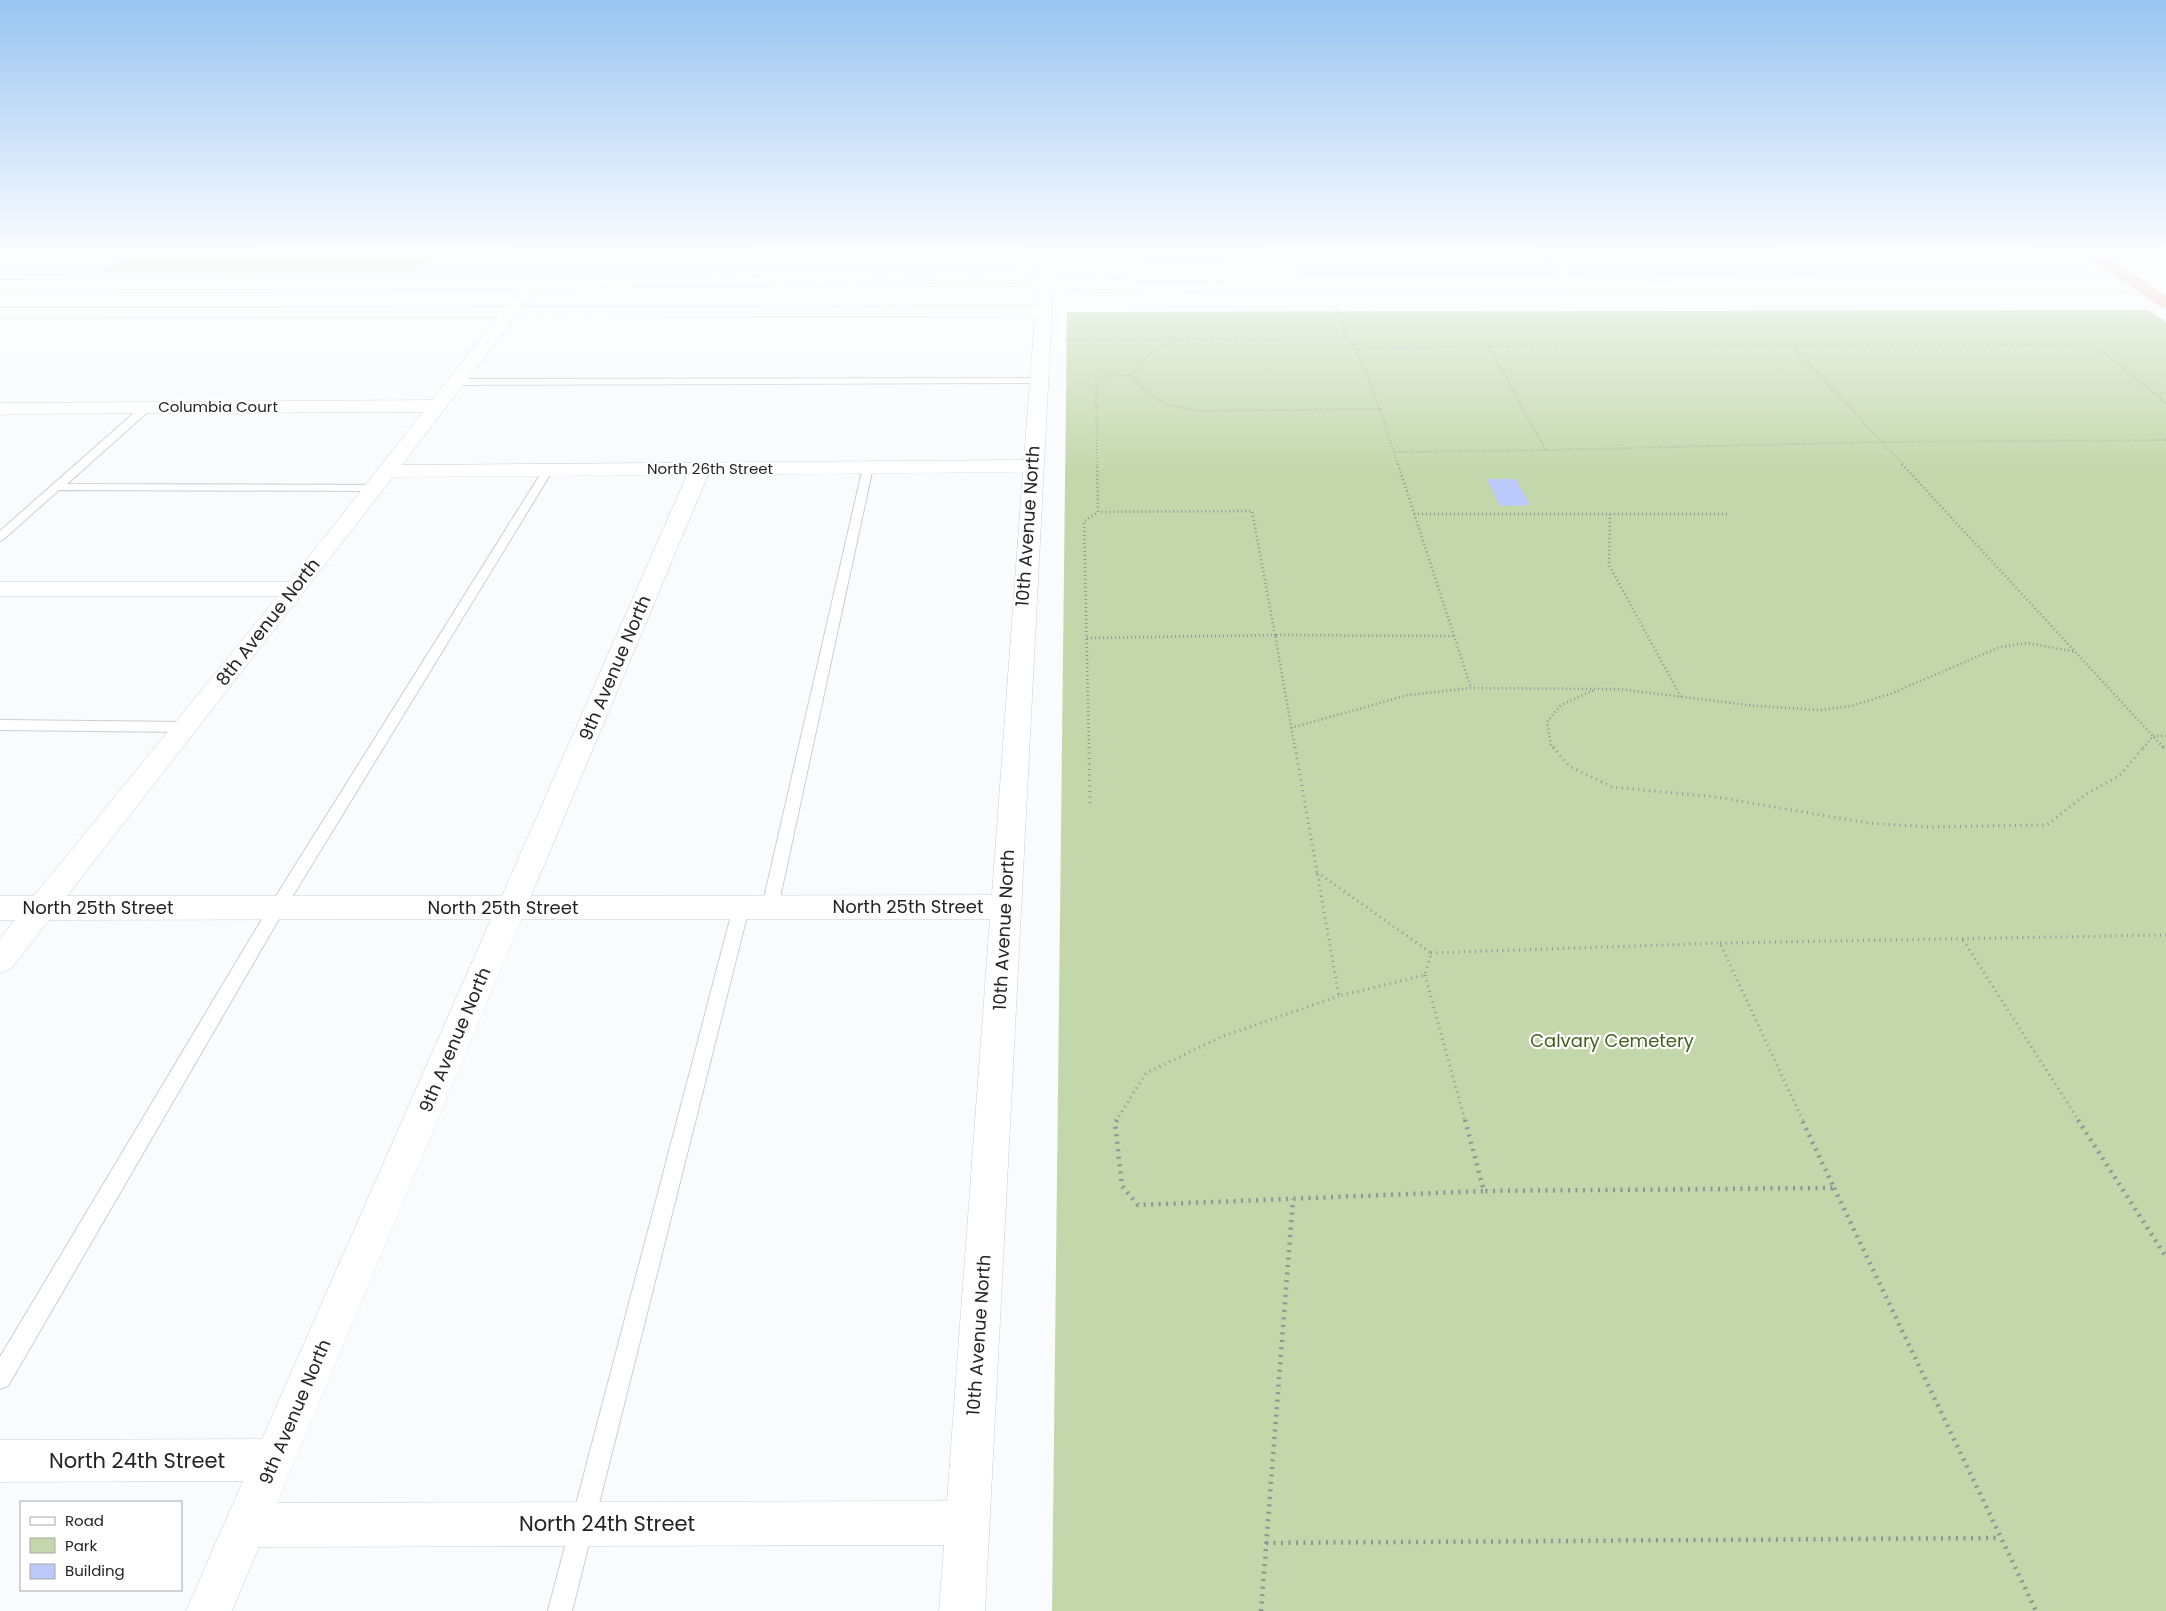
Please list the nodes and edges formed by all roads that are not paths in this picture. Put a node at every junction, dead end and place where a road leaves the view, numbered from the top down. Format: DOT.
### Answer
graph roads {
  1 [pos="500,325"];
  2 [pos="1042,325"];
  3 [pos="1038,381"];
  4 [pos="456,382"];
  5 [pos="437,406"];
  6 [pos="147,407"];
  7 [pos="0,410"];
  8 [pos="1032,466"];
  9 [pos="868,468"];
  10 [pos="700,469"];
  11 [pos="548,470"];
  12 [pos="381,479"];
  13 [pos="57,487"];
  14 [pos="0,537"];
  15 [pos="0,589"];
  16 [pos="295,589"];
  17 [pos="0,725"];
  18 [pos="185,727"];
  19 [pos="1006,907"];
  20 [pos="0,908"];
  21 [pos="40,908"];
  22 [pos="277,908"];
  23 [pos="511,908"];
  24 [pos="741,908"];
  25 [pos="770,908"];
  26 [pos="0,960"];
  27 [pos="0,1378"];
  28 [pos="274,1460"];
  29 [pos="0,1461"];
  30 [pos="967,1523"];
  31 [pos="583,1524"];
  32 [pos="246,1525"];
  33 [pos="209,1611"];
  34 [pos="560,1611"];
  35 [pos="962,1611"];
  1 -- 4 [label="street, 8th Avenue North"];
  2 -- 3 [label="street, 10th Avenue North"];
  3 -- 4 [label="lane"];
  3 -- 8 [label="street, 10th Avenue North"];
  4 -- 5 [label="street, 8th Avenue North"];
  5 -- 6 [label="street, Columbia Court"];
  5 -- 12 [label="street, 8th Avenue North"];
  6 -- 7 [label="street, Columbia Court"];
  6 -- 13 [label="lane"];
  8 -- 9 [label="street, North 26th Street"];
  8 -- 19 [label="street, 10th Avenue North"];
  9 -- 10 [label="street, North 26th Street"];
  9 -- 25 [label="lane"];
  10 -- 11 [label="street, North 26th Street"];
  10 -- 23 [label="street, 9th Avenue North"];
  11 -- 12 [label="street, North 26th Street"];
  11 -- 22 [label="lane"];
  12 -- 13 [label="lane"];
  12 -- 16 [label="street, 8th Avenue North"];
  13 -- 14 [label="lane"];
  15 -- 16 [label="street"];
  16 -- 18 [label="street, 8th Avenue North"];
  17 -- 18 [label="lane"];
  18 -- 21 [label="street, 8th Avenue North"];
  19 -- 25 [label="street, North 25th Street"];
  19 -- 30 [label="street, 10th Avenue North"];
  20 -- 21 [label="street, North 25th Street"];
  21 -- 22 [label="street, North 25th Street"];
  21 -- 26 [label="street, 8th Avenue North"];
  22 -- 23 [label="street, North 25th Street"];
  22 -- 27 [label="lane"];
  23 -- 24 [label="street, North 25th Street"];
  23 -- 28 [label="street, 9th Avenue North"];
  24 -- 25 [label="street, North 25th Street"];
  24 -- 31 [label="lane"];
  28 -- 29 [label="street, North 24th Street"];
  28 -- 32 [label="street, 9th Avenue North"];
  30 -- 31 [label="street, North 24th Street"];
  30 -- 35 [label="street, 10th Avenue North"];
  31 -- 32 [label="street, North 24th Street"];
  31 -- 34 [label="lane"];
  32 -- 33 [label="street, 9th Avenue North"];
}
